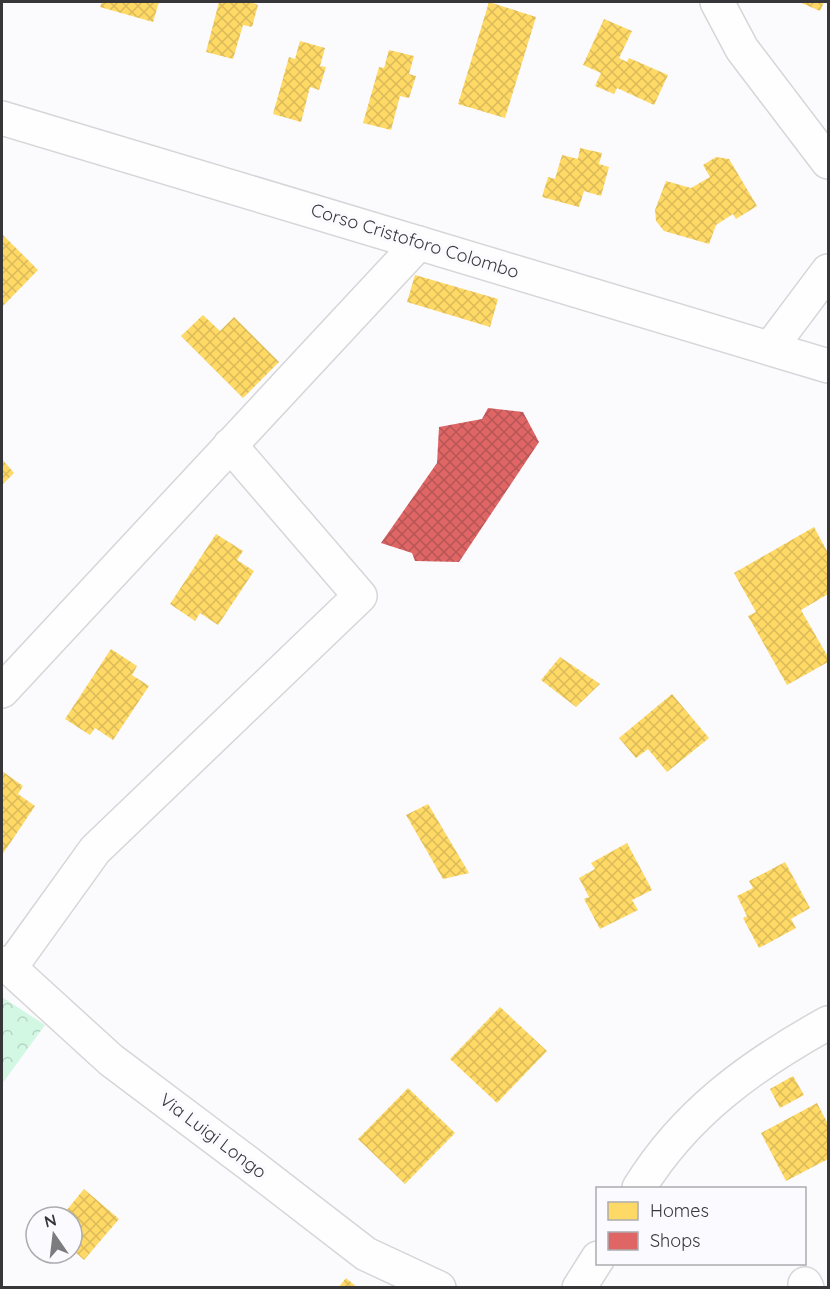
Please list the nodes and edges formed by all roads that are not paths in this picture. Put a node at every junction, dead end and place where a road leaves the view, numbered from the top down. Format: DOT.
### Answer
graph roads {
  1 [pos="717,2"];
  2 [pos="2,118"];
  3 [pos="828,162"];
  4 [pos="419,243"];
  5 [pos="828,271"];
  6 [pos="771,348"];
  7 [pos="828,366"];
  8 [pos="230,446"];
  9 [pos="2,691"];
  10 [pos="6,966"];
  11 [pos="828,1023"];
  12 [pos="640,1187"];
  13 [pos="596,1260"];
  14 [pos="439,1287"];
  15 [pos="579,1287"];
  1 -- 3 [label="street"];
  2 -- 4 [label="street, Corso Cristoforo Colombo"];
  4 -- 6 [label="street, Corso Cristoforo Colombo"];
  4 -- 8 [label="street"];
  5 -- 6 [label="street"];
  6 -- 7 [label="street, Corso Cristoforo Colombo"];
  8 -- 9 [label="street"];
  8 -- 10 [label="street"];
  10 -- 14 [label="street, Via Luigi Longo"];
  11 -- 12 [label="street"];
  13 -- 15 [label="street"];
}
